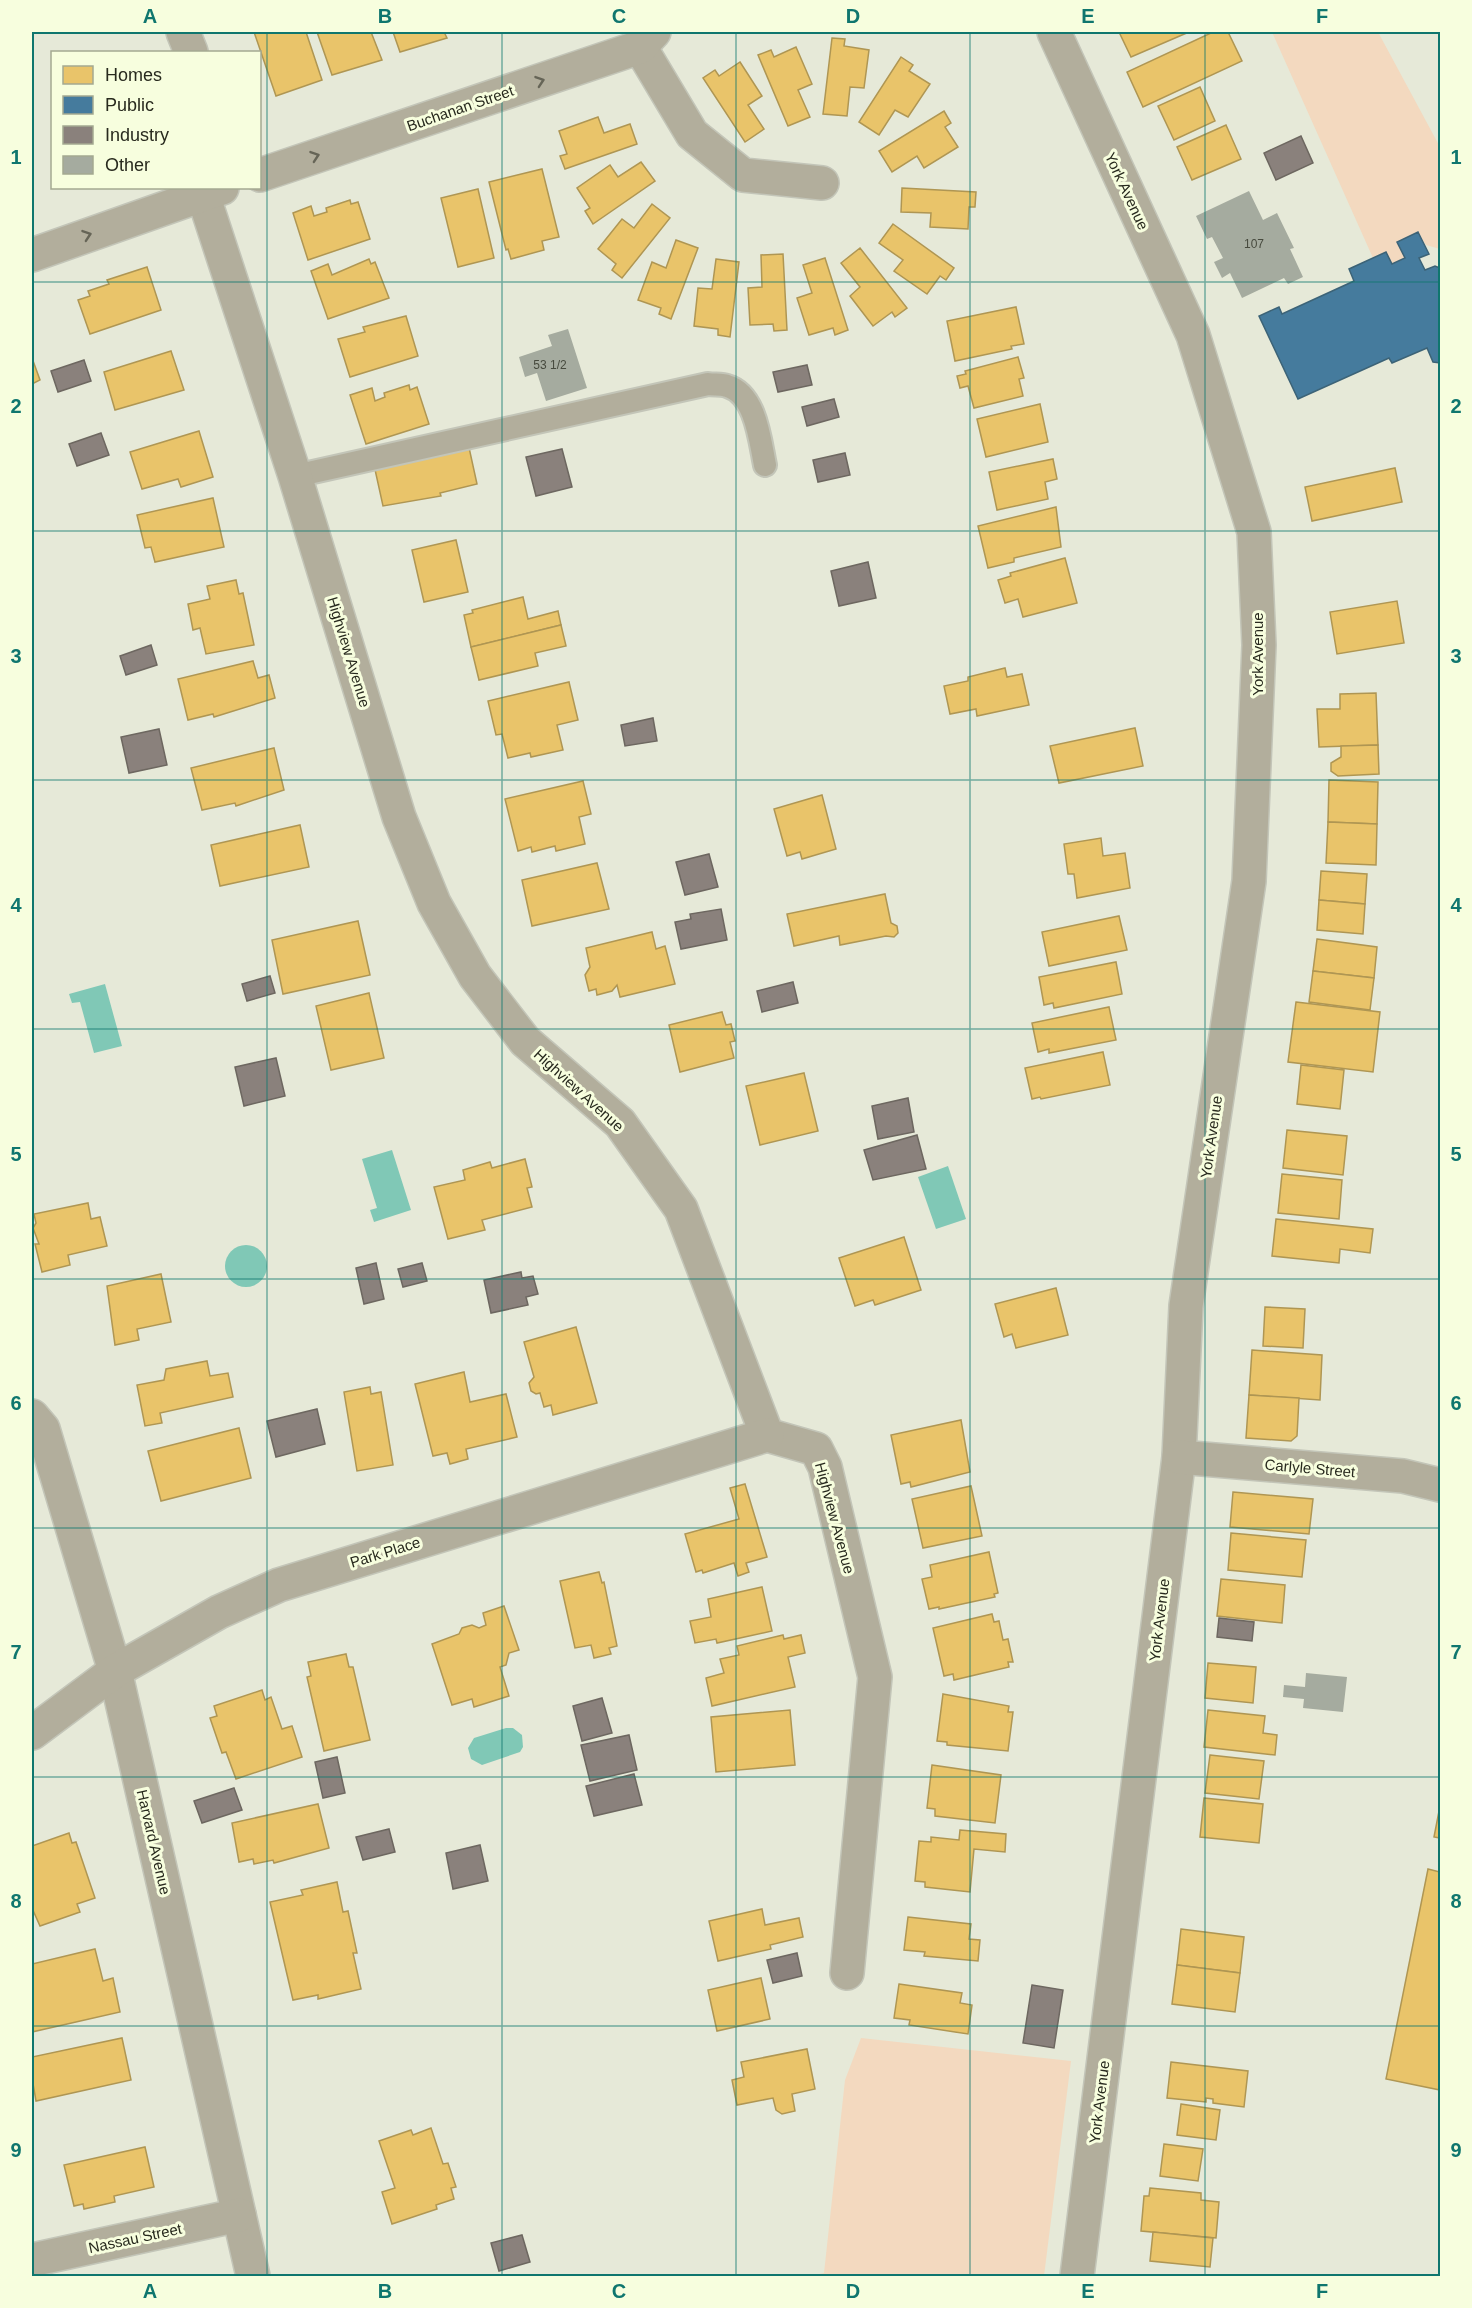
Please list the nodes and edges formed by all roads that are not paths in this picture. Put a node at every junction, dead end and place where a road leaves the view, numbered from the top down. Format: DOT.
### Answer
graph roads {
  1 [pos="183,32"];
  2 [pos="1054,32"];
  3 [pos="647,39"];
  4 [pos="190,51"];
  5 [pos="261,175"];
  6 [pos="822,183"];
  7 [pos="214,191"];
  8 [pos="32,255"];
  9 [pos="765,465"];
  10 [pos="295,476"];
  11 [pos="32,1416"];
  12 [pos="767,1435"];
  13 [pos="1179,1457"];
  14 [pos="1440,1485"];
  15 [pos="115,1671"];
  16 [pos="32,1733"];
  17 [pos="847,1973"];
  18 [pos="239,2215"];
  19 [pos="32,2260"];
  20 [pos="253,2277"];
  21 [pos="1077,2277"];
  1 -- 4 [label="street"];
  2 -- 13 [label="street, York Avenue"];
  5 -- 3 [label="street, Buchanan Street, one-way"];
  3 -- 6 [label="street"];
  8 -- 7 [label="street, one-way"];
  7 -- 10 [label="street, Highview Avenue"];
  9 -- 10 [label="lane"];
  10 -- 12 [label="street, Highview Avenue"];
  11 -- 15 [label="street, Harvard Avenue"];
  12 -- 15 [label="street, Park Place"];
  12 -- 17 [label="street, Highview Avenue"];
  13 -- 14 [label="street, Carlyle Street"];
  13 -- 21 [label="street, York Avenue"];
  15 -- 16 [label="street, Park Place"];
  15 -- 18 [label="street, Harvard Avenue"];
  18 -- 19 [label="street, Nassau Street"];
  18 -- 20 [label="street, Harvard Avenue"];
}
